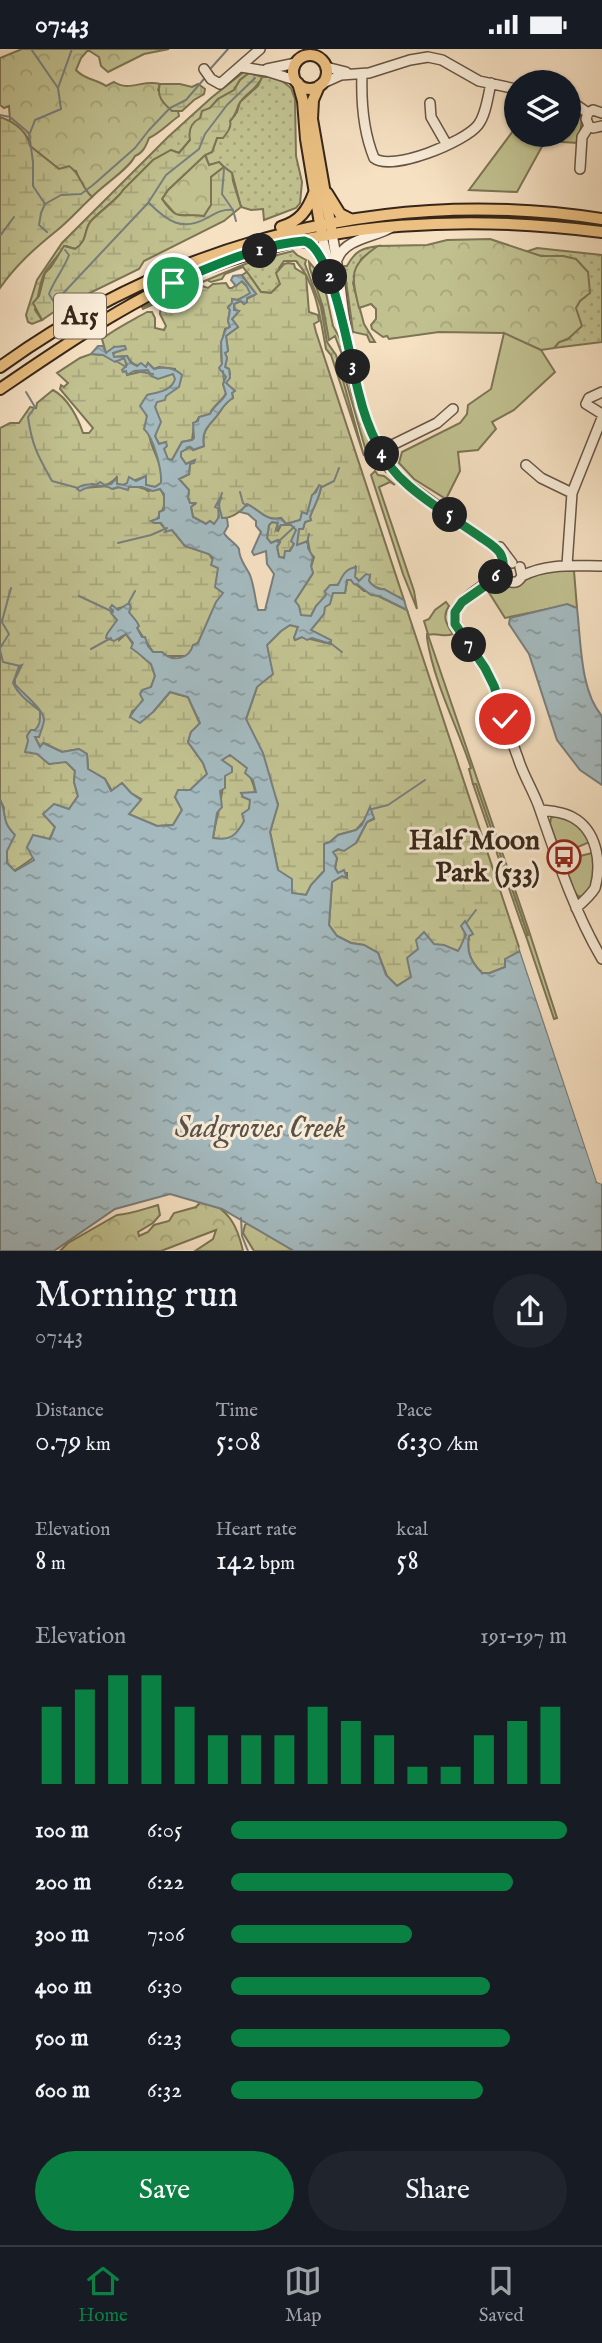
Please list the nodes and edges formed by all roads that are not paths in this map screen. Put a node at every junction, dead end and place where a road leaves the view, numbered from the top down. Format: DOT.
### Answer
graph roads {
  1 [pos="260,49"];
  2 [pos="307,49"];
  3 [pos="320,49"];
  4 [pos="428,53"];
  5 [pos="297,61"];
  6 [pos="325,64"];
  7 [pos="241,67"];
  8 [pos="204,69"];
  9 [pos="258,69"];
  10 [pos="358,74"];
  11 [pos="297,81"];
  12 [pos="491,83"];
  13 [pos="320,85"];
  14 [pos="504,86"];
  15 [pos="430,103"];
  16 [pos="581,108"];
  17 [pos="588,113"];
  18 [pos="602,113"];
  19 [pos="589,126"];
  20 [pos="601,127"];
  21 [pos="447,145"];
  22 [pos="579,169"];
  23 [pos="319,188"];
  24 [pos="353,219"];
  25 [pos="602,219"];
  26 [pos="392,227"];
  27 [pos="326,229"];
  28 [pos="602,232"];
  29 [pos="258,239"];
  30 [pos="296,242"];
  31 [pos="338,264"];
  32 [pos="330,278"];
  33 [pos="349,347"];
  34 [pos="0,367"];
  35 [pos="0,389"];
  36 [pos="602,392"];
  37 [pos="453,409"];
  38 [pos="602,416"];
  39 [pos="380,451"];
  40 [pos="526,465"];
  41 [pos="572,492"];
  42 [pos="567,565"];
  43 [pos="602,566"];
  44 [pos="511,571"];
  45 [pos="540,810"];
  46 [pos="576,908"];
  47 [pos="602,959"];
  1 -- 7 [label="street"];
  2 -- 5 [label="main road"];
  3 -- 6 [label="main road"];
  4 -- 10 [label="street"];
  4 -- 12 [label="street"];
  5 -- 6 [label="main road"];
  5 -- 9 [label="street"];
  5 -- 11 [label="main road"];
  6 -- 10 [label="street"];
  6 -- 13 [label="main road"];
  7 -- 8 [label="street"];
  7 -- 9 [label="street"];
  9 -- 11 [label="street"];
  10 -- 13 [label="street"];
  10 -- 21 [label="street"];
  11 -- 13 [label="main road"];
  11 -- 23 [label="main road"];
  12 -- 14 [label="street"];
  12 -- 21 [label="street"];
  13 -- 23 [label="main road"];
  15 -- 21 [label="street"];
  16 -- 17 [label="street"];
  17 -- 18 [label="street"];
  17 -- 19 [label="street"];
  19 -- 20 [label="street"];
  19 -- 22 [label="street"];
  23 -- 24 [label="main road"];
  23 -- 27 [label="main road"];
  23 -- 29 [label="main road"];
  24 -- 25 [label="main road, A15"];
  24 -- 27 [label="main road, A15"];
  26 -- 27 [label="main road, A15"];
  26 -- 28 [label="main road, A15"];
  26 -- 31 [label="street"];
  27 -- 29 [label="main road, A15"];
  27 -- 30 [label="main road, A15"];
  27 -- 31 [label="street"];
  27 -- 32 [label="street"];
  29 -- 34 [label="main road, A15"];
  30 -- 32 [label="street"];
  30 -- 35 [label="main road, A15"];
  31 -- 33 [label="street"];
  32 -- 33 [label="street"];
  33 -- 39 [label="street"];
  36 -- 38 [label="street"];
  37 -- 39 [label="street"];
  38 -- 41 [label="street"];
  39 -- 44 [label="street"];
  40 -- 41 [label="street"];
  41 -- 42 [label="street"];
  42 -- 43 [label="street"];
  42 -- 44 [label="street"];
  44 -- 45 [label="street"];
  45 -- 46 [label="street"];
  45 -- 46 [label="street"];
  46 -- 47 [label="street"];
}
